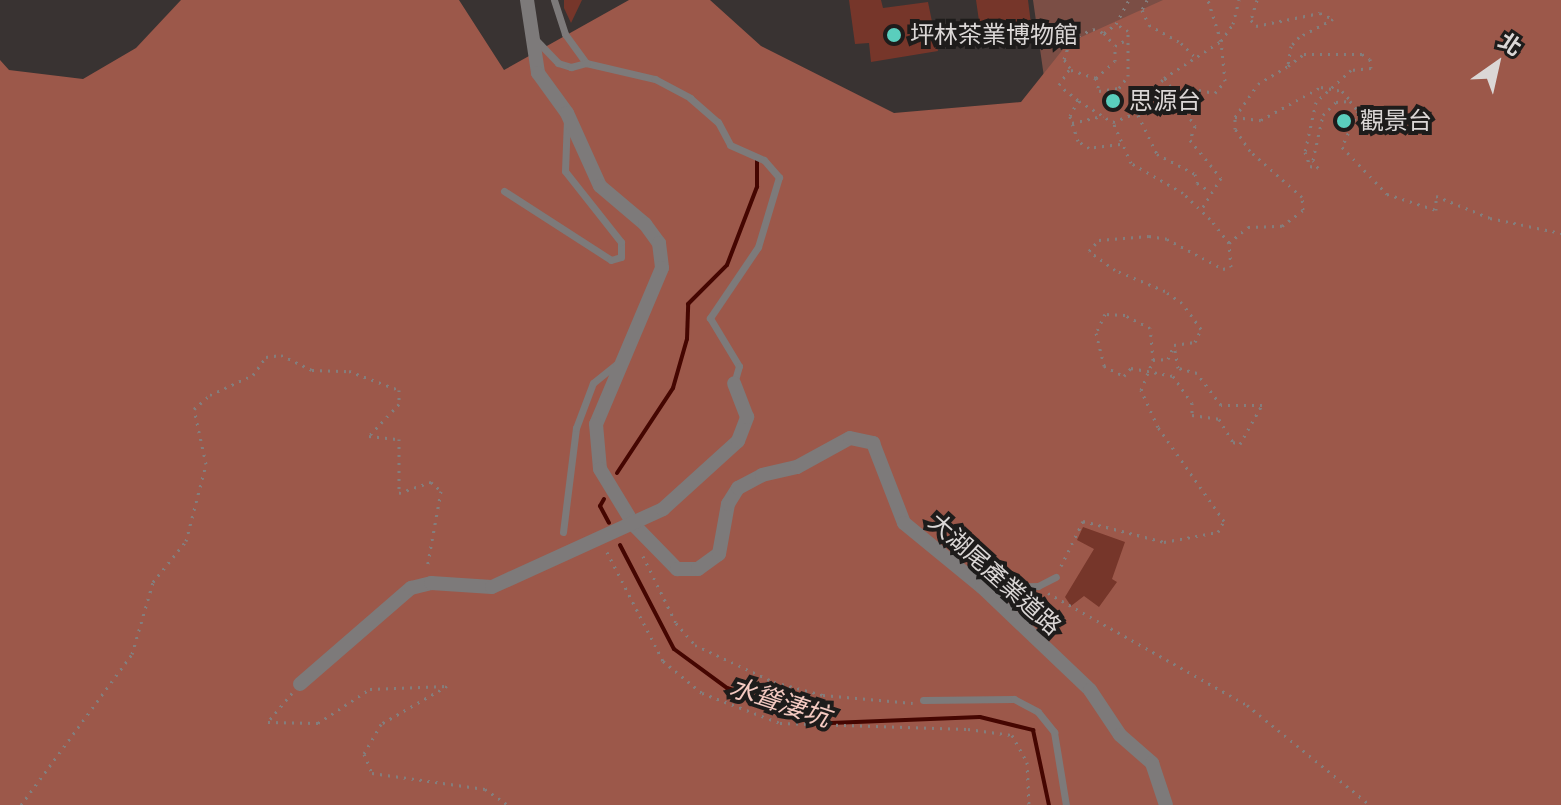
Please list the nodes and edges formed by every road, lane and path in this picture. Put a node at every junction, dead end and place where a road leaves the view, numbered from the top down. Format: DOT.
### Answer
graph roads {
  1 [pos="527,0"];
  2 [pos="554,0"];
  3 [pos="1129,0"];
  4 [pos="1147,0"];
  5 [pos="1208,0"];
  6 [pos="1239,0"];
  7 [pos="1257,0"];
  8 [pos="1116,24"];
  9 [pos="529,33"];
  10 [pos="1104,33"];
  11 [pos="1124,41"];
  12 [pos="1221,41"];
  13 [pos="1115,46"];
  14 [pos="1198,60"];
  15 [pos="586,63"];
  16 [pos="1288,66"];
  17 [pos="1070,68"];
  18 [pos="1096,78"];
  19 [pos="1164,78"];
  20 [pos="1329,87"];
  21 [pos="1179,99"];
  22 [pos="1078,100"];
  23 [pos="1350,101"];
  24 [pos="567,113"];
  25 [pos="1137,113"];
  26 [pos="1103,116"];
  27 [pos="1235,117"];
  28 [pos="1113,122"];
  29 [pos="1072,123"];
  30 [pos="1120,144"];
  31 [pos="504,191"];
  32 [pos="1210,191"];
  33 [pos="1201,210"];
  34 [pos="1561,233"];
  35 [pos="1229,243"];
  36 [pos="1174,345"];
  37 [pos="630,354"];
  38 [pos="1153,360"];
  39 [pos="1145,372"];
  40 [pos="734,383"];
  41 [pos="634,525"];
  42 [pos="563,532"];
  43 [pos="601,540"];
  44 [pos="641,550"];
  45 [pos="1056,577"];
  46 [pos="431,583"];
  47 [pos="1038,586"];
  48 [pos="982,587"];
  49 [pos="300,684"];
  50 [pos="923,702"];
  51 [pos="21,805"];
  52 [pos="508,805"];
  53 [pos="1029,805"];
  54 [pos="1066,805"];
  55 [pos="1166,805"];
  56 [pos="1370,805"];
  1 -- 9 [label="street, 大湖尾產業道路"];
  2 -- 15 [label="lane"];
  3 -- 8 [label="path"];
  4 -- 14 [label="path"];
  5 -- 12 [label="path"];
  6 -- 12 [label="path"];
  7 -- 16 [label="path"];
  8 -- 10 [label="path"];
  8 -- 11 [label="path"];
  9 -- 15 [label="lane"];
  9 -- 24 [label="street, 大湖尾產業道路"];
  10 -- 13 [label="path"];
  10 -- 17 [label="path"];
  11 -- 13 [label="path"];
  11 -- 18 [label="path"];
  12 -- 14 [label="path"];
  12 -- 21 [label="path"];
  13 -- 18 [label="path"];
  14 -- 19 [label="path"];
  15 -- 40 [label="lane"];
  16 -- 20 [label="path"];
  16 -- 27 [label="path"];
  17 -- 18 [label="path"];
  17 -- 22 [label="path"];
  19 -- 21 [label="path"];
  19 -- 25 [label="path"];
  20 -- 23 [label="path"];
  20 -- 23 [label="path"];
  20 -- 27 [label="path"];
  21 -- 32 [label="path"];
  22 -- 26 [label="path"];
  22 -- 29 [label="path"];
  23 -- 34 [label="path"];
  24 -- 31 [label="lane"];
  24 -- 37 [label="street, 大湖尾產業道路"];
  25 -- 28 [label="path"];
  25 -- 32 [label="path"];
  26 -- 28 [label="path"];
  26 -- 29 [label="path"];
  27 -- 35 [label="path"];
  28 -- 30 [label="path"];
  29 -- 30 [label="path"];
  30 -- 33 [label="path"];
  32 -- 33 [label="path"];
  33 -- 35 [label="path"];
  35 -- 36 [label="path"];
  36 -- 38 [label="path"];
  36 -- 39 [label="path"];
  37 -- 41 [label="street, 大湖尾產業道路"];
  37 -- 42 [label="lane"];
  38 -- 39 [label="path"];
  38 -- 39 [label="path"];
  39 -- 45 [label="path"];
  40 -- 41 [label="street"];
  41 -- 43 [label="street"];
  41 -- 48 [label="street, 大湖尾產業道路"];
  43 -- 46 [label="street"];
  43 -- 53 [label="path"];
  44 -- 50 [label="path"];
  45 -- 47 [label="lane"];
  46 -- 49 [label="street"];
  46 -- 51 [label="path"];
  47 -- 48 [label="lane"];
  47 -- 56 [label="path"];
  48 -- 55 [label="street, 大湖尾產業道路"];
  49 -- 52 [label="path"];
  50 -- 54 [label="lane"];
}
